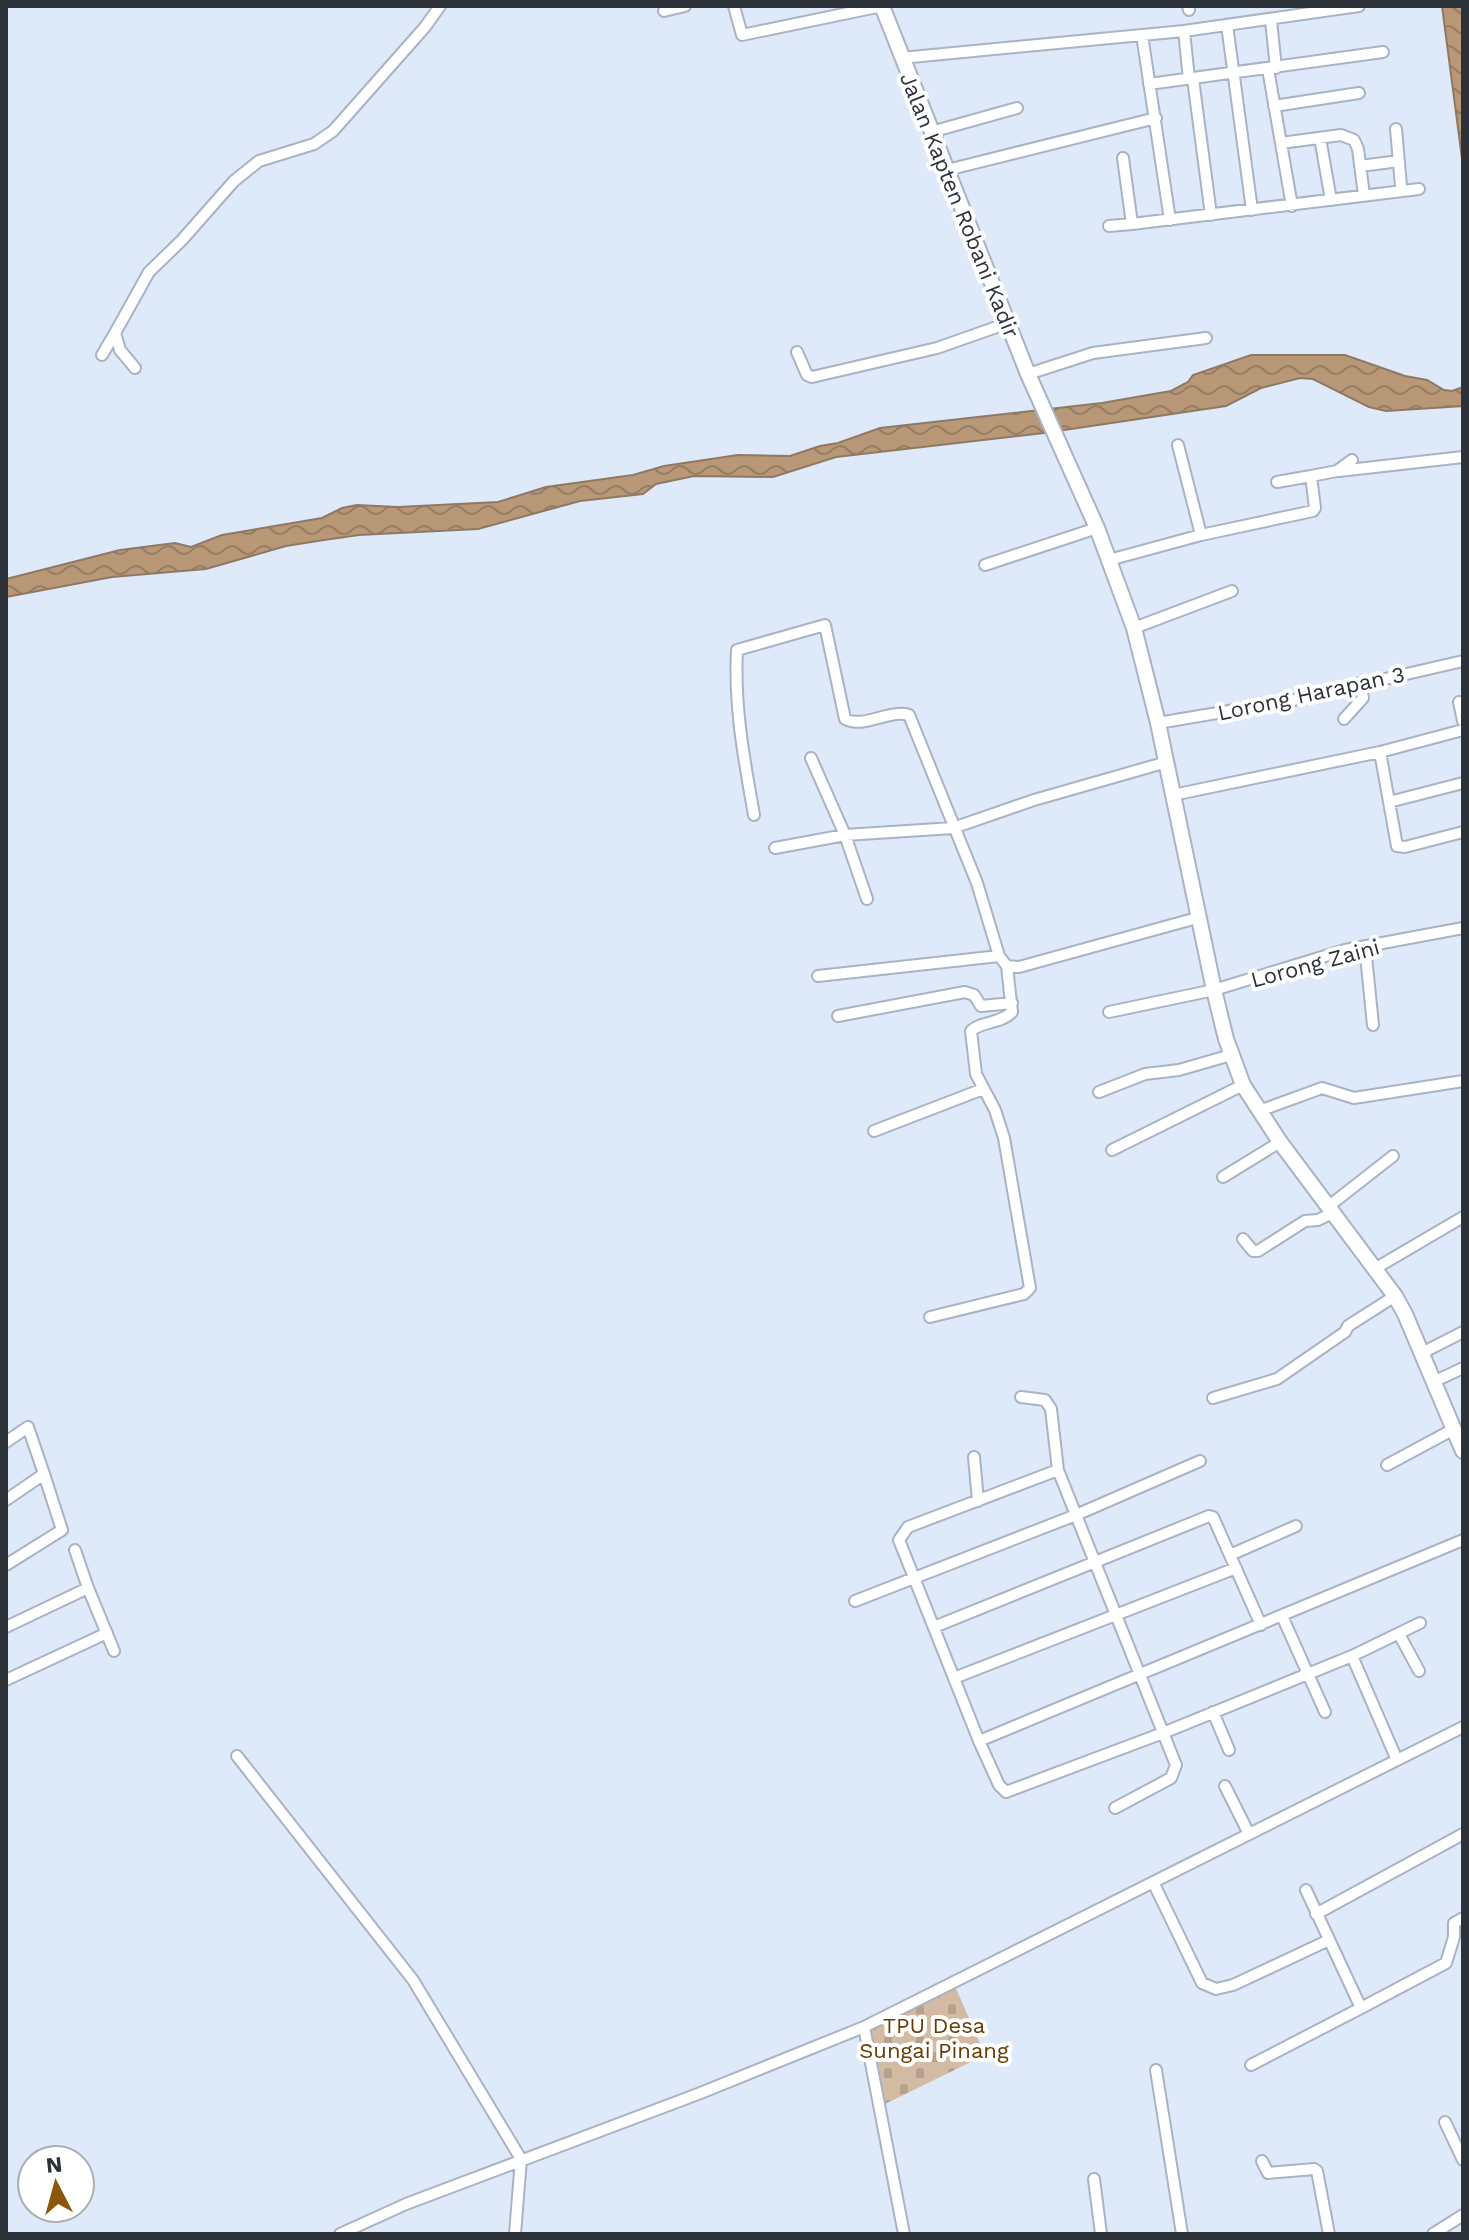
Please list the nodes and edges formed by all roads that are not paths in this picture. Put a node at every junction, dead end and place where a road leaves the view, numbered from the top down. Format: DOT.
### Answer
graph roads {
  1 [pos="440,6"];
  2 [pos="685,6"];
  3 [pos="734,6"];
  4 [pos="882,6"];
  5 [pos="1359,6"];
  6 [pos="664,11"];
  7 [pos="1271,21"];
  8 [pos="1227,25"];
  9 [pos="1184,31"];
  10 [pos="1142,35"];
  11 [pos="1383,52"];
  12 [pos="901,58"];
  13 [pos="1272,69"];
  14 [pos="1233,74"];
  15 [pos="1191,79"];
  16 [pos="1149,84"];
  17 [pos="1359,93"];
  18 [pos="1274,106"];
  19 [pos="1017,108"];
  20 [pos="1156,118"];
  21 [pos="1396,129"];
  22 [pos="931,132"];
  23 [pos="1320,138"];
  24 [pos="1281,143"];
  25 [pos="1123,158"];
  26 [pos="1399,161"];
  27 [pos="1360,166"];
  28 [pos="947,170"];
  29 [pos="1401,186"];
  30 [pos="1419,189"];
  31 [pos="1364,195"];
  32 [pos="1331,200"];
  33 [pos="1292,206"];
  34 [pos="1252,210"];
  35 [pos="1211,215"];
  36 [pos="1170,220"];
  37 [pos="1132,224"];
  38 [pos="1109,226"];
  39 [pos="1008,323"];
  40 [pos="115,333"];
  41 [pos="1206,338"];
  42 [pos="797,352"];
  43 [pos="102,355"];
  44 [pos="135,368"];
  45 [pos="1028,374"];
  46 [pos="1178,445"];
  47 [pos="1463,457"];
  48 [pos="1352,460"];
  49 [pos="1337,471"];
  50 [pos="1311,476"];
  51 [pos="1277,482"];
  52 [pos="1097,528"];
  53 [pos="1201,535"];
  54 [pos="1109,560"];
  55 [pos="985,565"];
  56 [pos="1232,591"];
  57 [pos="1134,628"];
  58 [pos="1463,661"];
  59 [pos="1360,683"];
  60 [pos="1459,702"];
  61 [pos="1344,719"];
  62 [pos="1463,721"];
  63 [pos="1158,723"];
  64 [pos="1463,730"];
  65 [pos="1380,752"];
  66 [pos="811,758"];
  67 [pos="1167,762"];
  68 [pos="1463,783"];
  69 [pos="1173,795"];
  70 [pos="1389,802"];
  71 [pos="754,815"];
  72 [pos="953,828"];
  73 [pos="1463,832"];
  74 [pos="845,835"];
  75 [pos="775,848"];
  76 [pos="867,899"];
  77 [pos="1197,918"];
  78 [pos="1463,928"];
  79 [pos="1365,946"];
  80 [pos="999,956"];
  81 [pos="1007,966"];
  82 [pos="818,976"];
  83 [pos="1214,990"];
  84 [pos="1012,1003"];
  85 [pos="1109,1012"];
  86 [pos="838,1016"];
  87 [pos="1373,1025"];
  88 [pos="1231,1055"];
  89 [pos="1463,1081"];
  90 [pos="1243,1085"];
  91 [pos="983,1089"];
  92 [pos="1099,1092"];
  93 [pos="1259,1111"];
  94 [pos="874,1131"];
  95 [pos="1280,1142"];
  96 [pos="1112,1150"];
  97 [pos="1393,1156"];
  98 [pos="1223,1177"];
  99 [pos="1331,1209"];
  100 [pos="1463,1217"];
  101 [pos="1243,1239"];
  102 [pos="1376,1268"];
  103 [pos="1395,1296"];
  104 [pos="930,1317"];
  105 [pos="1463,1332"];
  106 [pos="1422,1353"];
  107 [pos="1463,1368"];
  108 [pos="1433,1382"];
  109 [pos="1021,1397"];
  110 [pos="1213,1398"];
  111 [pos="1454,1429"];
  112 [pos="6,1442"];
  113 [pos="1463,1451"];
  114 [pos="974,1457"];
  115 [pos="1200,1461"];
  116 [pos="1387,1465"];
  117 [pos="1058,1470"];
  118 [pos="44,1474"];
  119 [pos="6,1500"];
  120 [pos="978,1501"];
  121 [pos="1076,1515"];
  122 [pos="1296,1526"];
  123 [pos="1463,1540"];
  124 [pos="75,1550"];
  125 [pos="1230,1555"];
  126 [pos="1095,1562"];
  127 [pos="6,1565"];
  128 [pos="1236,1568"];
  129 [pos="915,1579"];
  130 [pos="88,1588"];
  131 [pos="855,1601"];
  132 [pos="1282,1616"];
  133 [pos="1116,1617"];
  134 [pos="1420,1623"];
  135 [pos="1261,1625"];
  136 [pos="6,1627"];
  137 [pos="934,1627"];
  138 [pos="107,1633"];
  139 [pos="1399,1634"];
  140 [pos="114,1651"];
  141 [pos="1352,1656"];
  142 [pos="1419,1671"];
  143 [pos="1308,1674"];
  144 [pos="1139,1676"];
  145 [pos="954,1678"];
  146 [pos="6,1680"];
  147 [pos="1213,1712"];
  148 [pos="1325,1712"];
  149 [pos="1463,1727"];
  150 [pos="1163,1733"];
  151 [pos="979,1741"];
  152 [pos="1229,1750"];
  153 [pos="237,1756"];
  154 [pos="1397,1760"];
  155 [pos="1225,1786"];
  156 [pos="1115,1808"];
  157 [pos="1249,1834"];
  158 [pos="1463,1834"];
  159 [pos="1153,1882"];
  160 [pos="1306,1890"];
  161 [pos="1316,1914"];
  162 [pos="1463,1918"];
  163 [pos="1329,1940"];
  164 [pos="1361,2008"];
  165 [pos="864,2027"];
  166 [pos="1251,2065"];
  167 [pos="1156,2070"];
  168 [pos="1445,2122"];
  169 [pos="521,2159"];
  170 [pos="1463,2160"];
  171 [pos="1262,2161"];
  172 [pos="1094,2179"];
  173 [pos="1463,2215"];
  174 [pos="340,2234"];
  175 [pos="515,2234"];
  176 [pos="904,2234"];
  177 [pos="1101,2234"];
  178 [pos="1182,2234"];
  179 [pos="1329,2234"];
  180 [pos="1433,2234"];
  1 -- 40 [label="street"];
  2 -- 6 [label="street"];
  3 -- 4 [label="street"];
  4 -- 12 [label="main road, Jalan Kapten Robani Kadir"];
  5 -- 7 [label="street"];
  7 -- 8 [label="street"];
  7 -- 13 [label="street"];
  8 -- 9 [label="street"];
  8 -- 14 [label="street"];
  9 -- 10 [label="street"];
  9 -- 15 [label="street"];
  10 -- 12 [label="street"];
  10 -- 16 [label="street"];
  11 -- 13 [label="street"];
  12 -- 22 [label="main road, Jalan Kapten Robani Kadir"];
  13 -- 14 [label="street"];
  13 -- 18 [label="street"];
  14 -- 15 [label="street"];
  14 -- 34 [label="street"];
  15 -- 16 [label="street"];
  15 -- 35 [label="street"];
  16 -- 20 [label="street"];
  17 -- 18 [label="street"];
  18 -- 24 [label="street"];
  19 -- 22 [label="street"];
  20 -- 28 [label="street"];
  20 -- 36 [label="street"];
  21 -- 26 [label="street"];
  22 -- 28 [label="main road, Jalan Kapten Robani Kadir"];
  23 -- 24 [label="street"];
  23 -- 27 [label="street"];
  23 -- 32 [label="street"];
  24 -- 33 [label="street"];
  25 -- 37 [label="street"];
  26 -- 27 [label="street"];
  26 -- 29 [label="street"];
  27 -- 31 [label="street"];
  28 -- 39 [label="main road, Jalan Kapten Robani Kadir"];
  30 -- 31 [label="street"];
  31 -- 32 [label="street"];
  32 -- 33 [label="street"];
  33 -- 34 [label="street"];
  34 -- 35 [label="street"];
  35 -- 36 [label="street"];
  36 -- 37 [label="street"];
  37 -- 38 [label="street"];
  39 -- 42 [label="street"];
  39 -- 45 [label="main road, Jalan Kapten Robani Kadir"];
  40 -- 43 [label="street"];
  40 -- 44 [label="street"];
  41 -- 45 [label="street"];
  45 -- 52 [label="main road, Jalan Kapten Robani Kadir"];
  46 -- 53 [label="street"];
  47 -- 49 [label="street"];
  48 -- 49 [label="street"];
  49 -- 50 [label="street"];
  50 -- 51 [label="street"];
  50 -- 53 [label="street"];
  52 -- 54 [label="main road, Jalan Kapten Robani Kadir"];
  52 -- 55 [label="street"];
  53 -- 54 [label="street"];
  54 -- 57 [label="main road, Jalan Kapten Robani Kadir"];
  56 -- 57 [label="street"];
  57 -- 63 [label="main road, Jalan Kapten Robani Kadir"];
  58 -- 59 [label="street, Lorong Harapan 3"];
  59 -- 61 [label="street"];
  59 -- 63 [label="street, Lorong Harapan 3"];
  60 -- 62 [label="street"];
  63 -- 67 [label="main road, Jalan Kapten Robani Kadir"];
  64 -- 65 [label="street"];
  65 -- 69 [label="street"];
  65 -- 70 [label="street"];
  66 -- 74 [label="street"];
  67 -- 69 [label="main road, Jalan Kapten Robani Kadir"];
  67 -- 72 [label="street"];
  68 -- 70 [label="street"];
  69 -- 77 [label="main road, Jalan Kapten Robani Kadir"];
  70 -- 73 [label="street"];
  71 -- 72 [label="street"];
  72 -- 74 [label="street"];
  72 -- 80 [label="street"];
  74 -- 75 [label="street"];
  74 -- 76 [label="street"];
  77 -- 81 [label="street"];
  77 -- 83 [label="main road, Jalan Kapten Robani Kadir"];
  78 -- 79 [label="street, Lorong Zaini"];
  79 -- 83 [label="street, Lorong Zaini"];
  79 -- 87 [label="street"];
  80 -- 81 [label="street"];
  80 -- 82 [label="street"];
  81 -- 84 [label="street"];
  83 -- 85 [label="street, Lorong Zaini"];
  83 -- 88 [label="main road, Jalan Kapten Robani Kadir"];
  84 -- 86 [label="street"];
  84 -- 91 [label="street"];
  88 -- 90 [label="main road, Jalan Kapten Robani Kadir"];
  88 -- 92 [label="street"];
  89 -- 93 [label="street"];
  90 -- 93 [label="main road, Jalan Kapten Robani Kadir"];
  90 -- 96 [label="street"];
  91 -- 94 [label="street"];
  91 -- 104 [label="street"];
  93 -- 95 [label="main road, Jalan Kapten Robani Kadir"];
  95 -- 98 [label="street"];
  95 -- 99 [label="main road, Jalan Kapten Robani Kadir"];
  97 -- 99 [label="street"];
  99 -- 101 [label="street"];
  99 -- 102 [label="main road, Jalan Kapten Robani Kadir"];
  100 -- 102 [label="street"];
  102 -- 103 [label="main road, Jalan Kapten Robani Kadir"];
  103 -- 106 [label="main road, Jalan Kapten Robani Kadir"];
  103 -- 110 [label="street"];
  105 -- 106 [label="street"];
  106 -- 108 [label="main road, Jalan Kapten Robani Kadir"];
  107 -- 108 [label="street"];
  108 -- 111 [label="main road, Jalan Kapten Robani Kadir"];
  109 -- 117 [label="street"];
  111 -- 113 [label="main road, Jalan Kapten Robani Kadir"];
  111 -- 116 [label="street"];
  112 -- 118 [label="street"];
  114 -- 120 [label="street"];
  115 -- 121 [label="street"];
  117 -- 120 [label="street"];
  117 -- 121 [label="street"];
  118 -- 119 [label="street"];
  118 -- 127 [label="street"];
  120 -- 129 [label="street"];
  121 -- 126 [label="street"];
  121 -- 129 [label="street"];
  122 -- 125 [label="street"];
  123 -- 132 [label="street"];
  124 -- 130 [label="street"];
  125 -- 126 [label="street"];
  125 -- 128 [label="street"];
  126 -- 133 [label="street"];
  126 -- 137 [label="street"];
  128 -- 133 [label="street"];
  128 -- 135 [label="street"];
  129 -- 131 [label="street"];
  129 -- 137 [label="street"];
  130 -- 136 [label="street"];
  130 -- 138 [label="street"];
  132 -- 135 [label="street"];
  132 -- 143 [label="street"];
  133 -- 144 [label="street"];
  133 -- 145 [label="street"];
  134 -- 139 [label="street"];
  135 -- 144 [label="street"];
  137 -- 145 [label="street"];
  138 -- 140 [label="street"];
  138 -- 146 [label="street"];
  139 -- 141 [label="street"];
  139 -- 142 [label="street"];
  141 -- 143 [label="street"];
  141 -- 154 [label="street"];
  143 -- 147 [label="street"];
  143 -- 148 [label="street"];
  144 -- 150 [label="street"];
  144 -- 151 [label="street"];
  145 -- 151 [label="street"];
  147 -- 150 [label="street"];
  147 -- 152 [label="street"];
  149 -- 154 [label="street"];
  150 -- 151 [label="street"];
  150 -- 156 [label="street"];
  153 -- 169 [label="street"];
  154 -- 157 [label="street"];
  155 -- 157 [label="street"];
  157 -- 159 [label="street"];
  158 -- 161 [label="street"];
  159 -- 163 [label="street"];
  159 -- 165 [label="street"];
  160 -- 161 [label="street"];
  161 -- 163 [label="street"];
  162 -- 164 [label="street"];
  163 -- 164 [label="street"];
  164 -- 166 [label="street"];
  165 -- 169 [label="street"];
  165 -- 176 [label="street"];
  167 -- 178 [label="street"];
  168 -- 170 [label="street"];
  169 -- 174 [label="street"];
  169 -- 175 [label="street"];
  171 -- 179 [label="street"];
  172 -- 177 [label="street"];
  173 -- 180 [label="street"];
}
